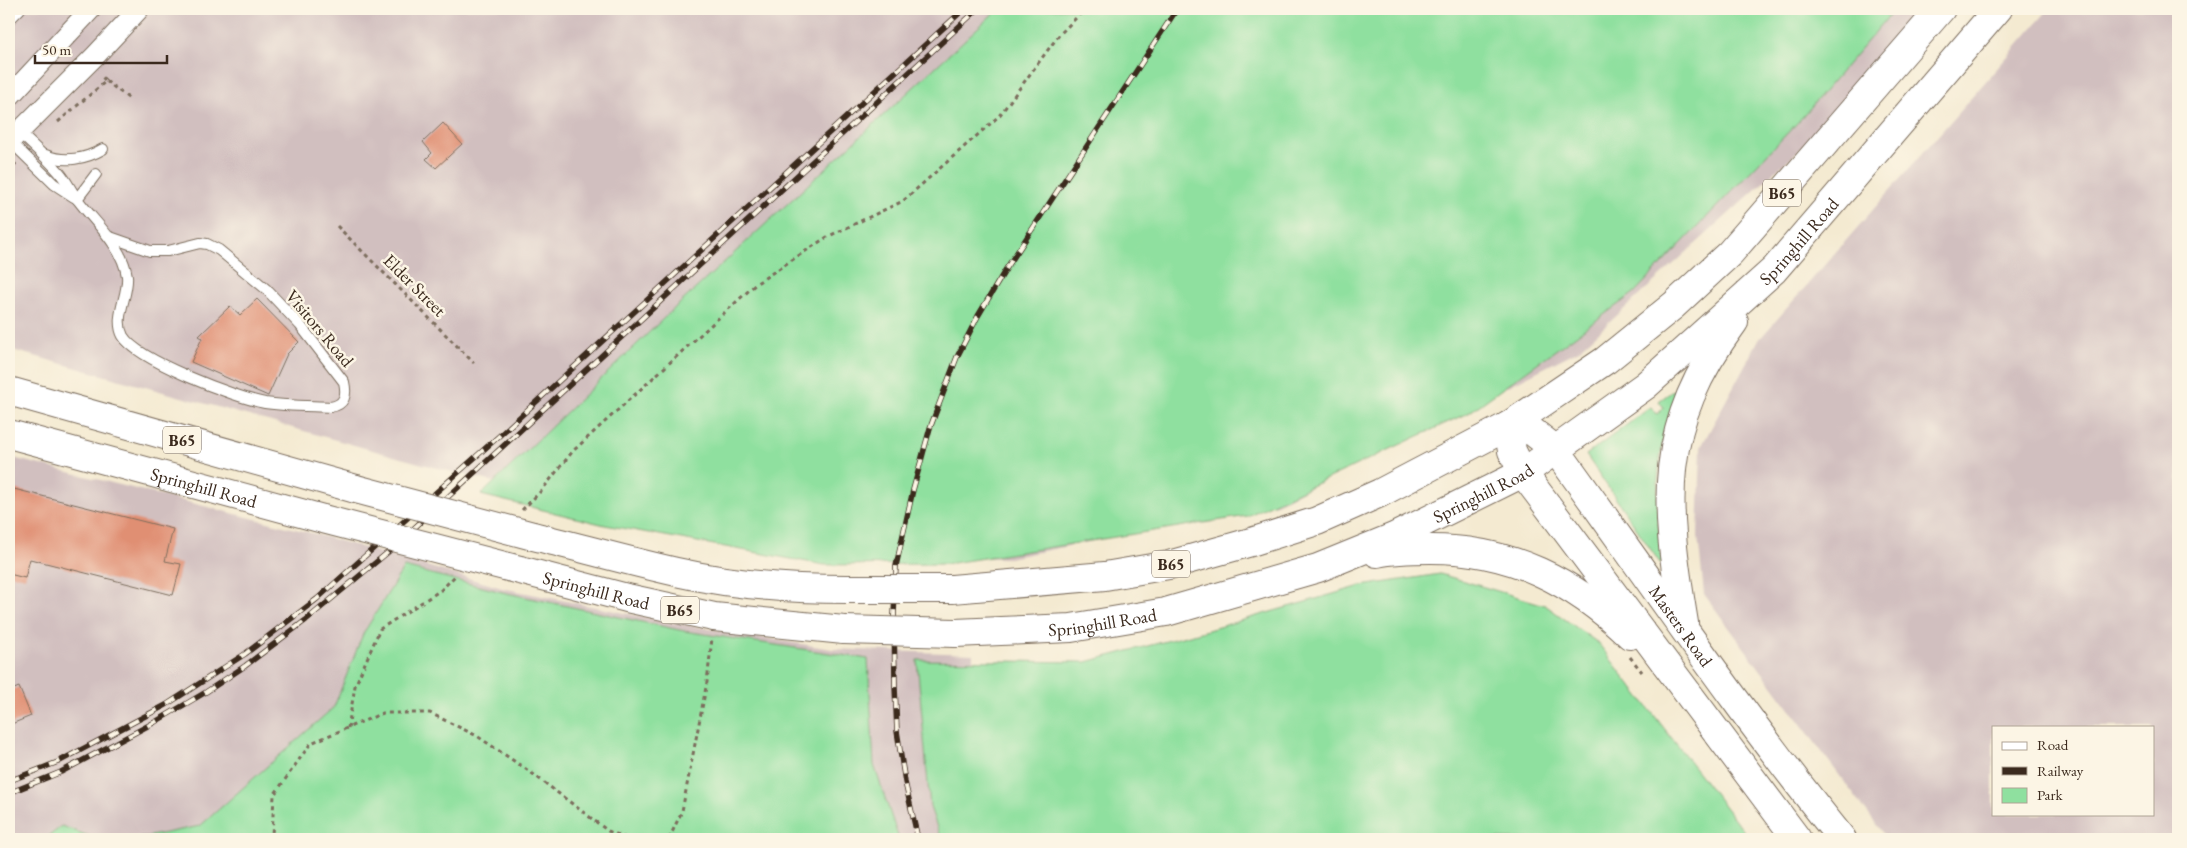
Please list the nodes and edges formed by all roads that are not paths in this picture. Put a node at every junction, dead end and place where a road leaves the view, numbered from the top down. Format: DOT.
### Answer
graph roads {
  1 [pos="20,9"];
  2 [pos="91,9"];
  3 [pos="139,9"];
  4 [pos="1941,9"];
  5 [pos="1998,9"];
  6 [pos="9,20"];
  7 [pos="9,97"];
  8 [pos="11,136"];
  9 [pos="103,149"];
  10 [pos="40,153"];
  11 [pos="96,174"];
  12 [pos="77,199"];
  13 [pos="110,238"];
  14 [pos="1774,270"];
  15 [pos="9,391"];
  16 [pos="1509,426"];
  17 [pos="9,434"];
  18 [pos="1556,450"];
  19 [pos="1523,473"];
  20 [pos="1318,568"];
  21 [pos="1686,631"];
  22 [pos="1685,688"];
  23 [pos="1796,839"];
  24 [pos="1842,839"];
  1 -- 6 [label="lane"];
  2 -- 7 [label="street"];
  3 -- 8 [label="street"];
  4 -- 16 [label="main road, Springhill Road / B65"];
  5 -- 14 [label="main road, Springhill Road / B65"];
  8 -- 10 [label="lane, Visitors Road"];
  8 -- 12 [label="lane, Visitors Road"];
  9 -- 10 [label="lane"];
  10 -- 12 [label="lane, Visitors Road"];
  11 -- 12 [label="lane"];
  12 -- 13 [label="lane, Visitors Road"];
  13 -- 13 [label="lane, Visitors Road"];
  14 -- 18 [label="main road, Springhill Road / B65"];
  14 -- 21 [label="main road"];
  15 -- 16 [label="main road, Springhill Road / B65, bridge"];
  16 -- 18 [label="main road, Masters Road"];
  16 -- 19 [label="main road, Masters Road"];
  17 -- 20 [label="main road, Springhill Road / B65, bridge"];
  18 -- 19 [label="main road, Springhill Road / B65"];
  18 -- 21 [label="main road, Masters Road"];
  19 -- 20 [label="main road, Springhill Road / B65"];
  19 -- 22 [label="main road, Masters Road"];
  20 -- 22 [label="main road"];
  21 -- 24 [label="main road, Masters Road"];
  22 -- 23 [label="main road, Masters Road"];
}
